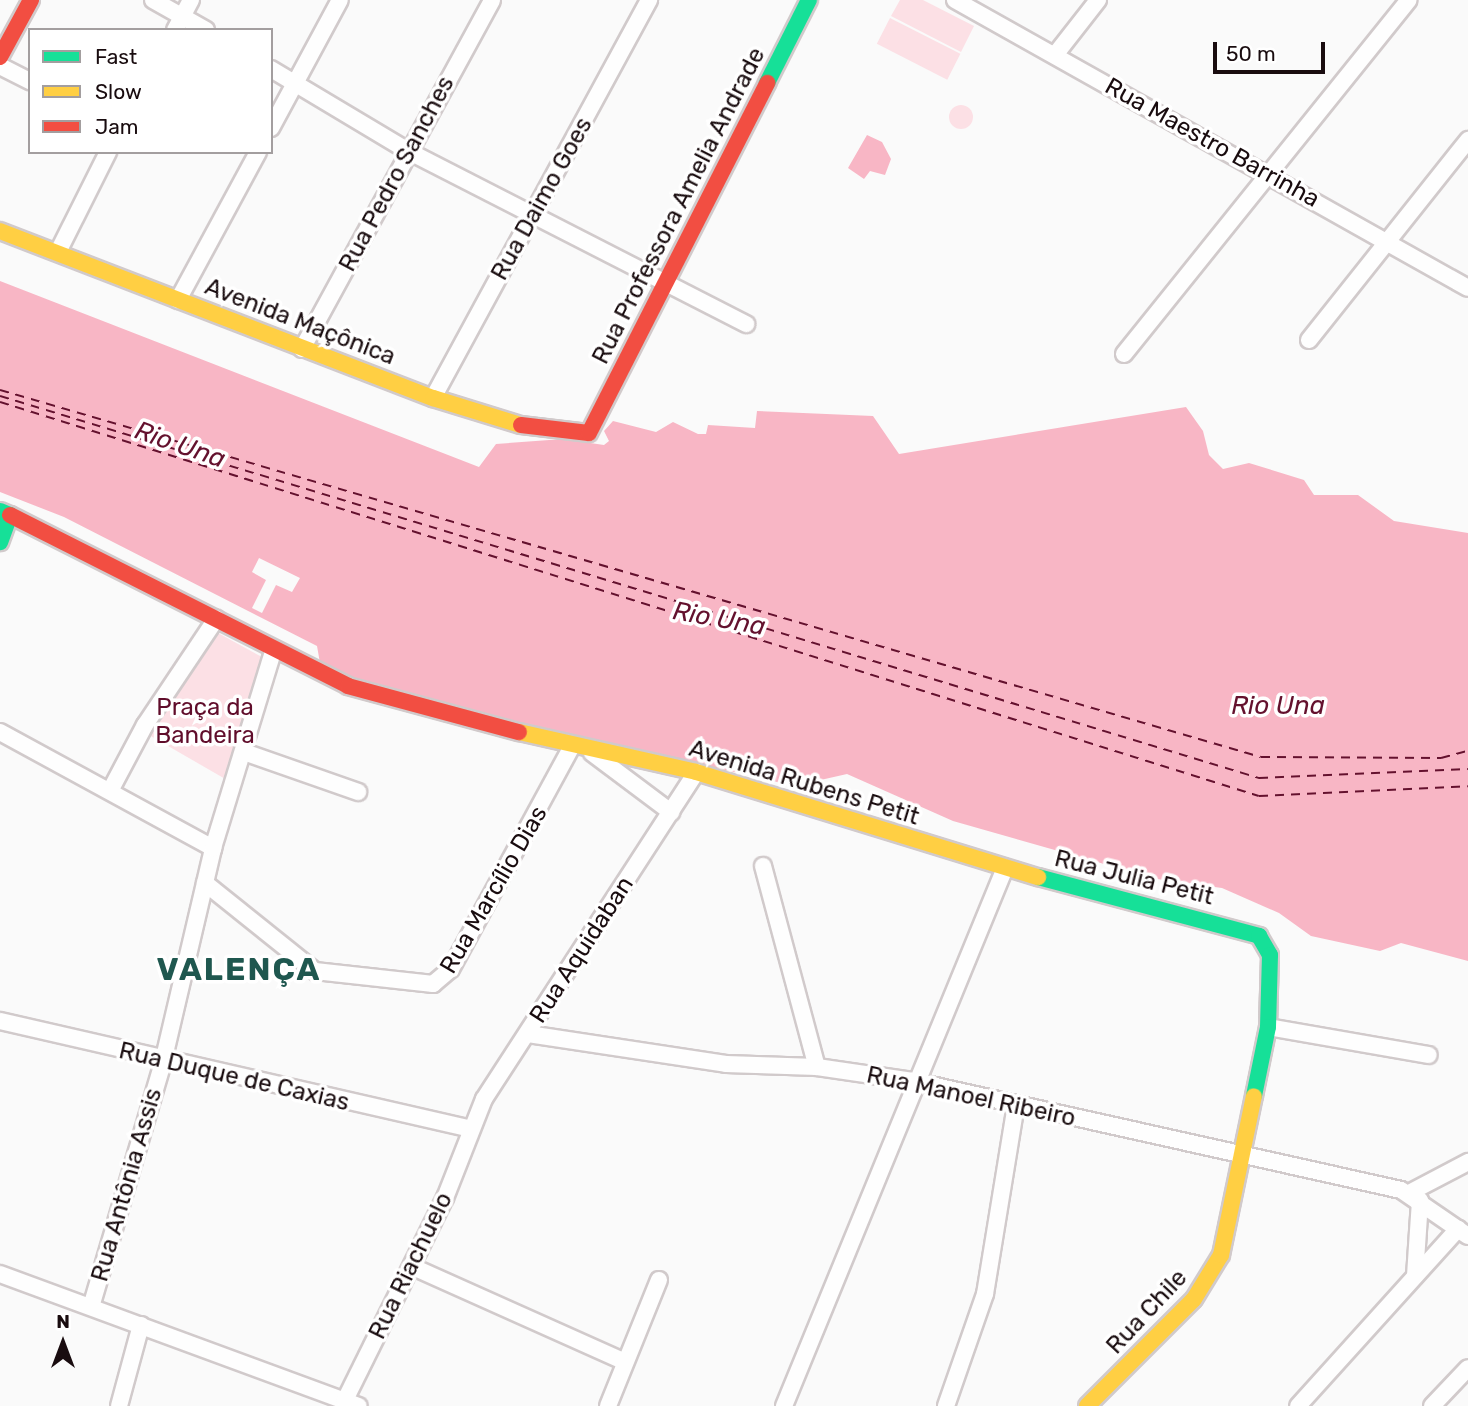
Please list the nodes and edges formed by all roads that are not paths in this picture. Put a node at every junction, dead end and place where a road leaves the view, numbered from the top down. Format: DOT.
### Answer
graph roads {
  1 [pos="31,0"];
  2 [pos="153,0"];
  3 [pos="191,0"];
  4 [pos="340,0"];
  5 [pos="492,0"];
  6 [pos="649,0"];
  7 [pos="809,0"];
  8 [pos="955,0"];
  9 [pos="1098,0"];
  10 [pos="1409,0"];
  11 [pos="179,23"];
  12 [pos="198,28"];
  13 [pos="1055,55"];
  14 [pos="0,57"];
  15 [pos="0,66"];
  16 [pos="273,70"];
  17 [pos="28,80"];
  18 [pos="295,83"];
  19 [pos="273,124"];
  20 [pos="1468,140"];
  21 [pos="408,151"];
  22 [pos="107,154"];
  23 [pos="257,154"];
  24 [pos="1269,176"];
  25 [pos="535,214"];
  26 [pos="0,231"];
  27 [pos="1386,240"];
  28 [pos="58,252"];
  29 [pos="662,284"];
  30 [pos="1468,288"];
  31 [pos="178,300"];
  32 [pos="746,324"];
  33 [pos="1309,340"];
  34 [pos="302,349"];
  35 [pos="1124,354"];
  36 [pos="433,398"];
  37 [pos="589,433"];
  38 [pos="5,513"];
  39 [pos="0,542"];
  40 [pos="216,620"];
  41 [pos="274,649"];
  42 [pos="0,732"];
  43 [pos="580,748"];
  44 [pos="244,752"];
  45 [pos="696,772"];
  46 [pos="110,791"];
  47 [pos="358,792"];
  48 [pos="671,812"];
  49 [pos="213,848"];
  50 [pos="762,866"];
  51 [pos="1005,868"];
  52 [pos="205,883"];
  53 [pos="1252,932"];
  54 [pos="0,1021"];
  55 [pos="1268,1027"];
  56 [pos="528,1034"];
  57 [pos="1429,1055"];
  58 [pos="163,1062"];
  59 [pos="817,1067"];
  60 [pos="913,1081"];
  61 [pos="1016,1105"];
  62 [pos="470,1129"];
  63 [pos="1242,1156"];
  64 [pos="1468,1162"];
  65 [pos="1415,1196"];
  66 [pos="1463,1232"];
  67 [pos="413,1267"];
  68 [pos="0,1274"];
  69 [pos="1415,1276"];
  70 [pos="659,1280"];
  71 [pos="90,1307"];
  72 [pos="141,1325"];
  73 [pos="625,1362"];
  74 [pos="1468,1368"];
  75 [pos="351,1403"];
  76 [pos="119,1406"];
  77 [pos="608,1406"];
  78 [pos="784,1406"];
  79 [pos="946,1406"];
  80 [pos="1087,1406"];
  81 [pos="1298,1406"];
  82 [pos="1432,1406"];
  1 -- 14 [label="street"];
  2 -- 11 [label="street"];
  3 -- 11 [label="street"];
  4 -- 18 [label="street"];
  5 -- 21 [label="street, Rua Pedro Sanches"];
  6 -- 25 [label="street, Rua Daimo Goes"];
  7 -- 29 [label="street, Rua Professora Amelia Andrade"];
  8 -- 13 [label="street, Rua Maestro Barrinha"];
  9 -- 13 [label="street"];
  10 -- 24 [label="street"];
  11 -- 12 [label="street"];
  13 -- 24 [label="street, Rua Maestro Barrinha"];
  15 -- 17 [label="street"];
  16 -- 18 [label="street"];
  18 -- 19 [label="street"];
  18 -- 21 [label="street"];
  20 -- 27 [label="street"];
  21 -- 25 [label="street"];
  21 -- 34 [label="street, Rua Pedro Sanches"];
  22 -- 28 [label="street"];
  23 -- 31 [label="street"];
  24 -- 27 [label="street, Rua Maestro Barrinha"];
  24 -- 35 [label="street"];
  25 -- 29 [label="street"];
  25 -- 36 [label="street, Rua Daimo Goes"];
  26 -- 28 [label="street, Avenida Maçônica"];
  27 -- 30 [label="street, Rua Maestro Barrinha"];
  27 -- 33 [label="street"];
  28 -- 31 [label="street, Avenida Maçônica"];
  29 -- 32 [label="street"];
  29 -- 37 [label="street, Rua Professora Amelia Andrade"];
  31 -- 34 [label="street, Avenida Maçônica"];
  34 -- 36 [label="street, Avenida Maçônica"];
  36 -- 37 [label="street, Avenida Maçônica"];
  38 -- 39 [label="street"];
  38 -- 40 [label="street"];
  40 -- 41 [label="street"];
  40 -- 46 [label="street"];
  41 -- 43 [label="street, Avenida Rubens Petit"];
  41 -- 44 [label="street, Rua Antônia Assis"];
  42 -- 46 [label="street"];
  43 -- 45 [label="street, Avenida Rubens Petit"];
  43 -- 48 [label="street, Avenida Rubens Petit"];
  43 -- 52 [label="street, Rua Marcílio Dias"];
  44 -- 47 [label="street"];
  44 -- 49 [label="street, Rua Antônia Assis"];
  45 -- 48 [label="street, Rua Aquidaban"];
  45 -- 51 [label="street, Avenida Rubens Petit"];
  46 -- 49 [label="street"];
  48 -- 56 [label="street, Rua Aquidaban"];
  49 -- 52 [label="street, Rua Antônia Assis"];
  50 -- 59 [label="street"];
  51 -- 53 [label="street, Rua Julia Petit"];
  51 -- 60 [label="street"];
  52 -- 58 [label="street, Rua Antônia Assis"];
  53 -- 55 [label="street, Rua Chile"];
  54 -- 58 [label="street, Rua Duque de Caxias"];
  55 -- 57 [label="street"];
  55 -- 63 [label="street, Rua Chile"];
  56 -- 59 [label="street, Rua Manoel Ribeiro"];
  56 -- 62 [label="street, Rua Aquidaban"];
  58 -- 62 [label="street, Rua Duque de Caxias"];
  58 -- 71 [label="street, Rua Antônia Assis"];
  59 -- 60 [label="street, Rua Manoel Ribeiro"];
  60 -- 61 [label="street, Rua Manoel Ribeiro"];
  60 -- 78 [label="street"];
  61 -- 63 [label="street, Rua Manoel Ribeiro"];
  61 -- 79 [label="street"];
  62 -- 67 [label="street, Rua Riachuelo"];
  63 -- 65 [label="street, Rua Manoel Ribeiro"];
  63 -- 80 [label="street, Rua Chile"];
  64 -- 65 [label="street"];
  65 -- 66 [label="street"];
  65 -- 69 [label="street"];
  66 -- 69 [label="street"];
  67 -- 73 [label="street"];
  67 -- 75 [label="street, Rua Riachuelo"];
  68 -- 71 [label="street"];
  69 -- 81 [label="street"];
  70 -- 73 [label="street"];
  71 -- 72 [label="street"];
  72 -- 75 [label="street"];
  72 -- 76 [label="street"];
  73 -- 77 [label="street"];
  74 -- 82 [label="street"];
}
